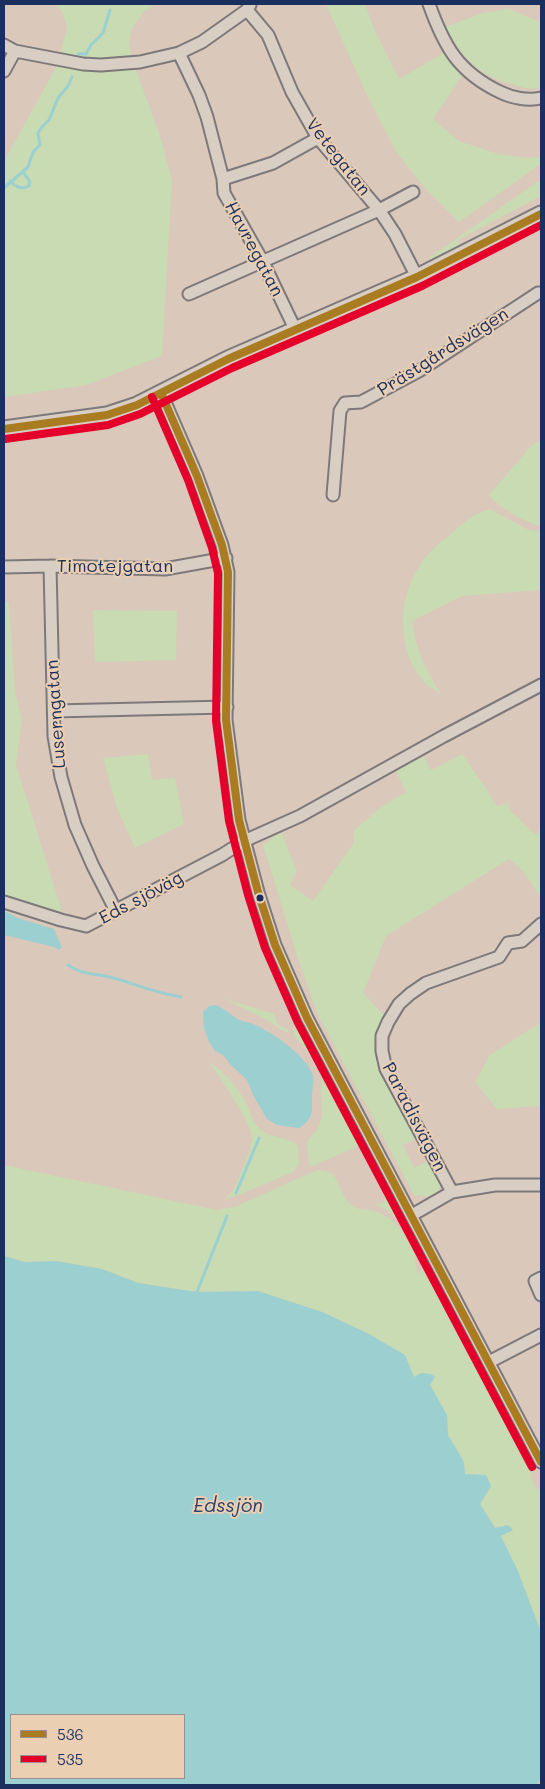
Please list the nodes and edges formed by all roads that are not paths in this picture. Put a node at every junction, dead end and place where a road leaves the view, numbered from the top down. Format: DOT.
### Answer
graph roads {
  1 [pos="429,4"];
  2 [pos="249,7"];
  3 [pos="4,45"];
  4 [pos="15,51"];
  5 [pos="179,53"];
  6 [pos="4,71"];
  7 [pos="541,98"];
  8 [pos="318,138"];
  9 [pos="223,179"];
  10 [pos="413,192"];
  11 [pos="379,210"];
  12 [pos="541,214"];
  13 [pos="263,262"];
  14 [pos="418,277"];
  15 [pos="541,293"];
  16 [pos="189,294"];
  17 [pos="296,331"];
  18 [pos="161,393"];
  19 [pos="4,429"];
  20 [pos="333,495"];
  21 [pos="226,558"];
  22 [pos="50,566"];
  23 [pos="4,567"];
  24 [pos="541,685"];
  25 [pos="227,707"];
  26 [pos="54,711"];
  27 [pos="244,841"];
  28 [pos="4,902"];
  29 [pos="116,911"];
  30 [pos="541,924"];
  31 [pos="541,1185"];
  32 [pos="452,1192"];
  33 [pos="412,1215"];
  34 [pos="541,1278"];
  35 [pos="541,1294"];
  36 [pos="541,1335"];
  37 [pos="489,1362"];
  38 [pos="541,1462"];
  1 -- 7 [label="street"];
  2 -- 5 [label="street"];
  2 -- 8 [label="street, Vetegatan"];
  3 -- 4 [label="street"];
  4 -- 5 [label="street"];
  4 -- 6 [label="street"];
  5 -- 9 [label="street, Havregatan"];
  8 -- 9 [label="street"];
  8 -- 11 [label="street, Vetegatan"];
  9 -- 13 [label="street, Havregatan"];
  10 -- 11 [label="street"];
  11 -- 13 [label="street"];
  11 -- 14 [label="street, Vetegatan"];
  12 -- 14 [label="main road"];
  13 -- 16 [label="street"];
  13 -- 17 [label="street, Havregatan"];
  14 -- 17 [label="main road"];
  15 -- 20 [label="street, Prästgårdsvägen"];
  17 -- 18 [label="main road"];
  18 -- 19 [label="main road"];
  18 -- 21 [label="street"];
  21 -- 22 [label="street, Timotejgatan"];
  21 -- 25 [label="street"];
  22 -- 23 [label="street, Timotejgatan"];
  22 -- 26 [label="street, Luserngatan"];
  24 -- 27 [label="street, Eds sjöväg"];
  25 -- 26 [label="street"];
  25 -- 27 [label="street"];
  26 -- 29 [label="street, Luserngatan"];
  27 -- 29 [label="street, Eds sjöväg"];
  27 -- 33 [label="street"];
  28 -- 29 [label="street, Eds sjöväg"];
  30 -- 32 [label="street, Paradisvägen"];
  31 -- 32 [label="street, Paradisvägen"];
  32 -- 33 [label="street, Paradisvägen"];
  33 -- 37 [label="street"];
  34 -- 35 [label="street"];
  36 -- 37 [label="street"];
  37 -- 38 [label="street"];
}
